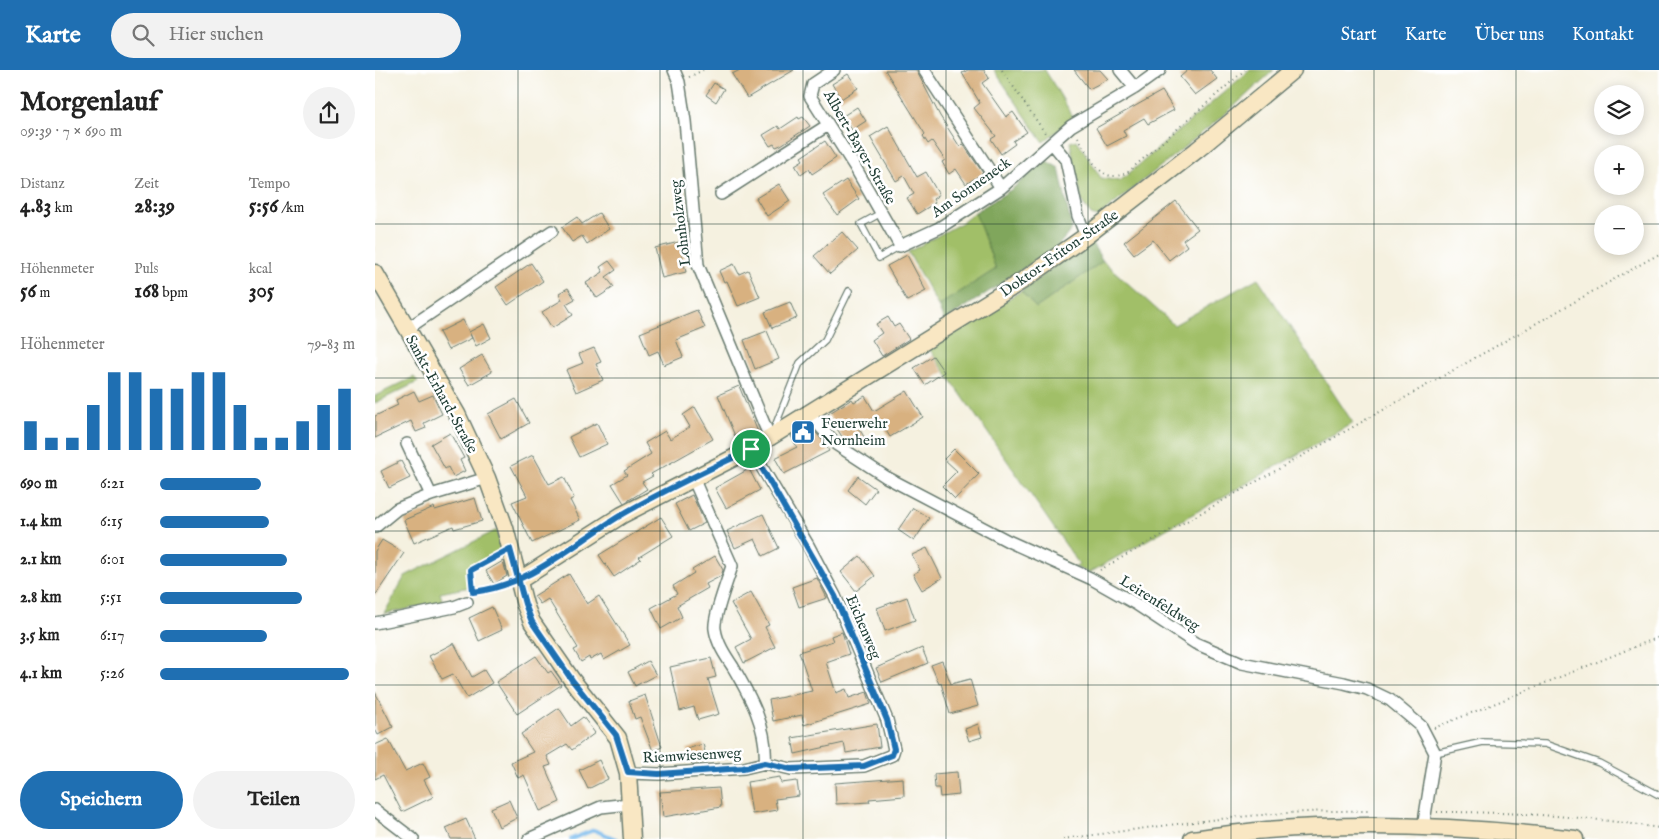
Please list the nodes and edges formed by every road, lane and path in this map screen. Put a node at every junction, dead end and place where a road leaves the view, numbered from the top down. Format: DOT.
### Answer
graph roads {
  1 [pos="674,70"];
  2 [pos="834,70"];
  3 [pos="924,70"];
  4 [pos="1002,70"];
  5 [pos="1120,70"];
  6 [pos="1161,70"];
  7 [pos="1245,70"];
  8 [pos="1293,70"];
  9 [pos="1135,88"];
  10 [pos="828,125"];
  11 [pos="1071,126"];
  12 [pos="1052,143"];
  13 [pos="1001,188"];
  14 [pos="721,194"];
  15 [pos="881,213"];
  16 [pos="553,231"];
  17 [pos="1086,236"];
  18 [pos="900,246"];
  19 [pos="1659,254"];
  20 [pos="375,273"];
  21 [pos="849,291"];
  22 [pos="407,329"];
  23 [pos="809,414"];
  24 [pos="770,438"];
  25 [pos="407,444"];
  26 [pos="751,449"];
  27 [pos="487,478"];
  28 [pos="693,478"];
  29 [pos="431,495"];
  30 [pos="375,527"];
  31 [pos="510,549"];
  32 [pos="1090,578"];
  33 [pos="520,580"];
  34 [pos="470,597"];
  35 [pos="375,624"];
  36 [pos="1659,636"];
  37 [pos="1445,722"];
  38 [pos="1435,753"];
  39 [pos="765,763"];
  40 [pos="875,763"];
  41 [pos="628,772"];
  42 [pos="1659,796"];
  43 [pos="629,804"];
  44 [pos="375,810"];
  45 [pos="1425,820"];
  46 [pos="1659,828"];
  47 [pos="1267,834"];
  48 [pos="413,839"];
  49 [pos="529,839"];
  50 [pos="632,839"];
  51 [pos="1192,839"];
  52 [pos="1575,839"];
  1 -- 24 [label="street, Lohnholzweg"];
  2 -- 10 [label="street, Albert-Bayer-Straße"];
  3 -- 13 [label="street"];
  4 -- 12 [label="path"];
  5 -- 9 [label="street"];
  6 -- 9 [label="street, Am Sonneneck"];
  7 -- 11 [label="path"];
  8 -- 17 [label="street, Doktor-Friton-Straße"];
  9 -- 11 [label="street, Am Sonneneck"];
  10 -- 14 [label="street"];
  10 -- 15 [label="street, Albert-Bayer-Straße"];
  11 -- 12 [label="street, Am Sonneneck"];
  12 -- 13 [label="street, Am Sonneneck"];
  12 -- 17 [label="street"];
  13 -- 18 [label="street, Am Sonneneck"];
  15 -- 18 [label="street, Albert-Bayer-Straße"];
  15 -- 18 [label="lane"];
  16 -- 22 [label="street"];
  17 -- 23 [label="street, Doktor-Friton-Straße"];
  19 -- 32 [label="path"];
  20 -- 22 [label="street, Sankt-Erhard-Straße"];
  21 -- 24 [label="lane"];
  22 -- 27 [label="street, Sankt-Erhard-Straße"];
  23 -- 24 [label="street, Doktor-Friton-Straße"];
  23 -- 32 [label="street, Leirenfeldweg"];
  24 -- 26 [label="street, Doktor-Friton-Straße"];
  25 -- 29 [label="street"];
  26 -- 28 [label="street, Doktor-Friton-Straße"];
  26 -- 40 [label="street, Eichenweg"];
  27 -- 29 [label="street"];
  27 -- 31 [label="street, Sankt-Erhard-Straße"];
  28 -- 33 [label="street, Doktor-Friton-Straße"];
  28 -- 39 [label="street"];
  29 -- 30 [label="street"];
  31 -- 33 [label="street, Sankt-Erhard-Straße"];
  31 -- 34 [label="path"];
  32 -- 38 [label="street, Leirenfeldweg"];
  33 -- 34 [label="path"];
  33 -- 41 [label="street, Sankt-Erhard-Straße"];
  34 -- 35 [label="street"];
  36 -- 37 [label="path"];
  38 -- 42 [label="lane"];
  38 -- 45 [label="street"];
  39 -- 40 [label="street, Riemwiesenweg"];
  39 -- 41 [label="street, Riemwiesenweg"];
  41 -- 43 [label="street, Sankt-Erhard-Straße"];
  43 -- 49 [label="street"];
  43 -- 50 [label="street, Sankt-Erhard-Straße"];
  44 -- 48 [label="street"];
  45 -- 46 [label="path"];
  45 -- 47 [label="street"];
  45 -- 52 [label="street"];
  47 -- 51 [label="street"];
}
